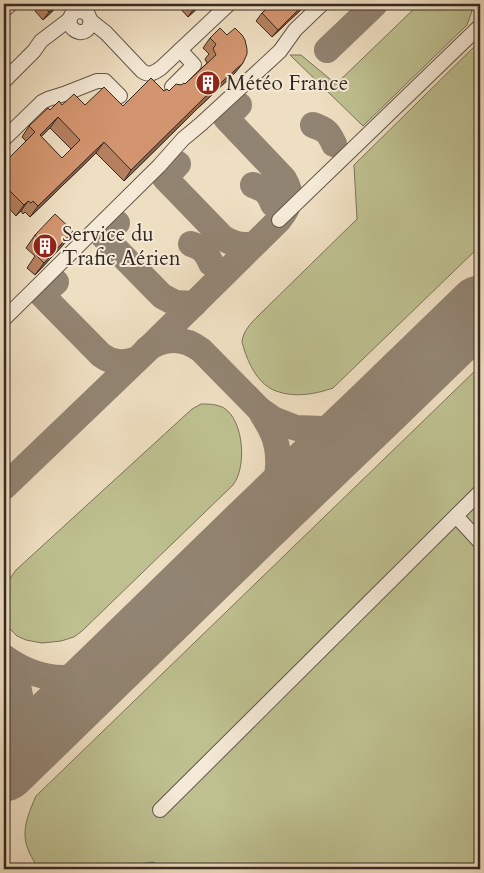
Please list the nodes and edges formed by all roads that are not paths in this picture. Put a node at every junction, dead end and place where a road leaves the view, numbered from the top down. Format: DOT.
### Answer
graph roads {
  1 [pos="11,4"];
  2 [pos="229,4"];
  3 [pos="322,4"];
  4 [pos="4,10"];
  5 [pos="81,17"];
  6 [pos="480,26"];
  7 [pos="180,50"];
  8 [pos="4,81"];
  9 [pos="172,87"];
  10 [pos="120,96"];
  11 [pos="4,139"];
  12 [pos="279,220"];
  13 [pos="4,319"];
  14 [pos="480,492"];
  15 [pos="456,516"];
  16 [pos="480,542"];
  17 [pos="160,810"];
  1 -- 4 [label="street"];
  2 -- 7 [label="street"];
  3 -- 13 [label="street"];
  5 -- 7 [label="street"];
  5 -- 8 [label="street"];
  6 -- 12 [label="street"];
  7 -- 9 [label="street"];
  10 -- 11 [label="street"];
  14 -- 15 [label="street"];
  15 -- 16 [label="street"];
  15 -- 17 [label="street"];
}
